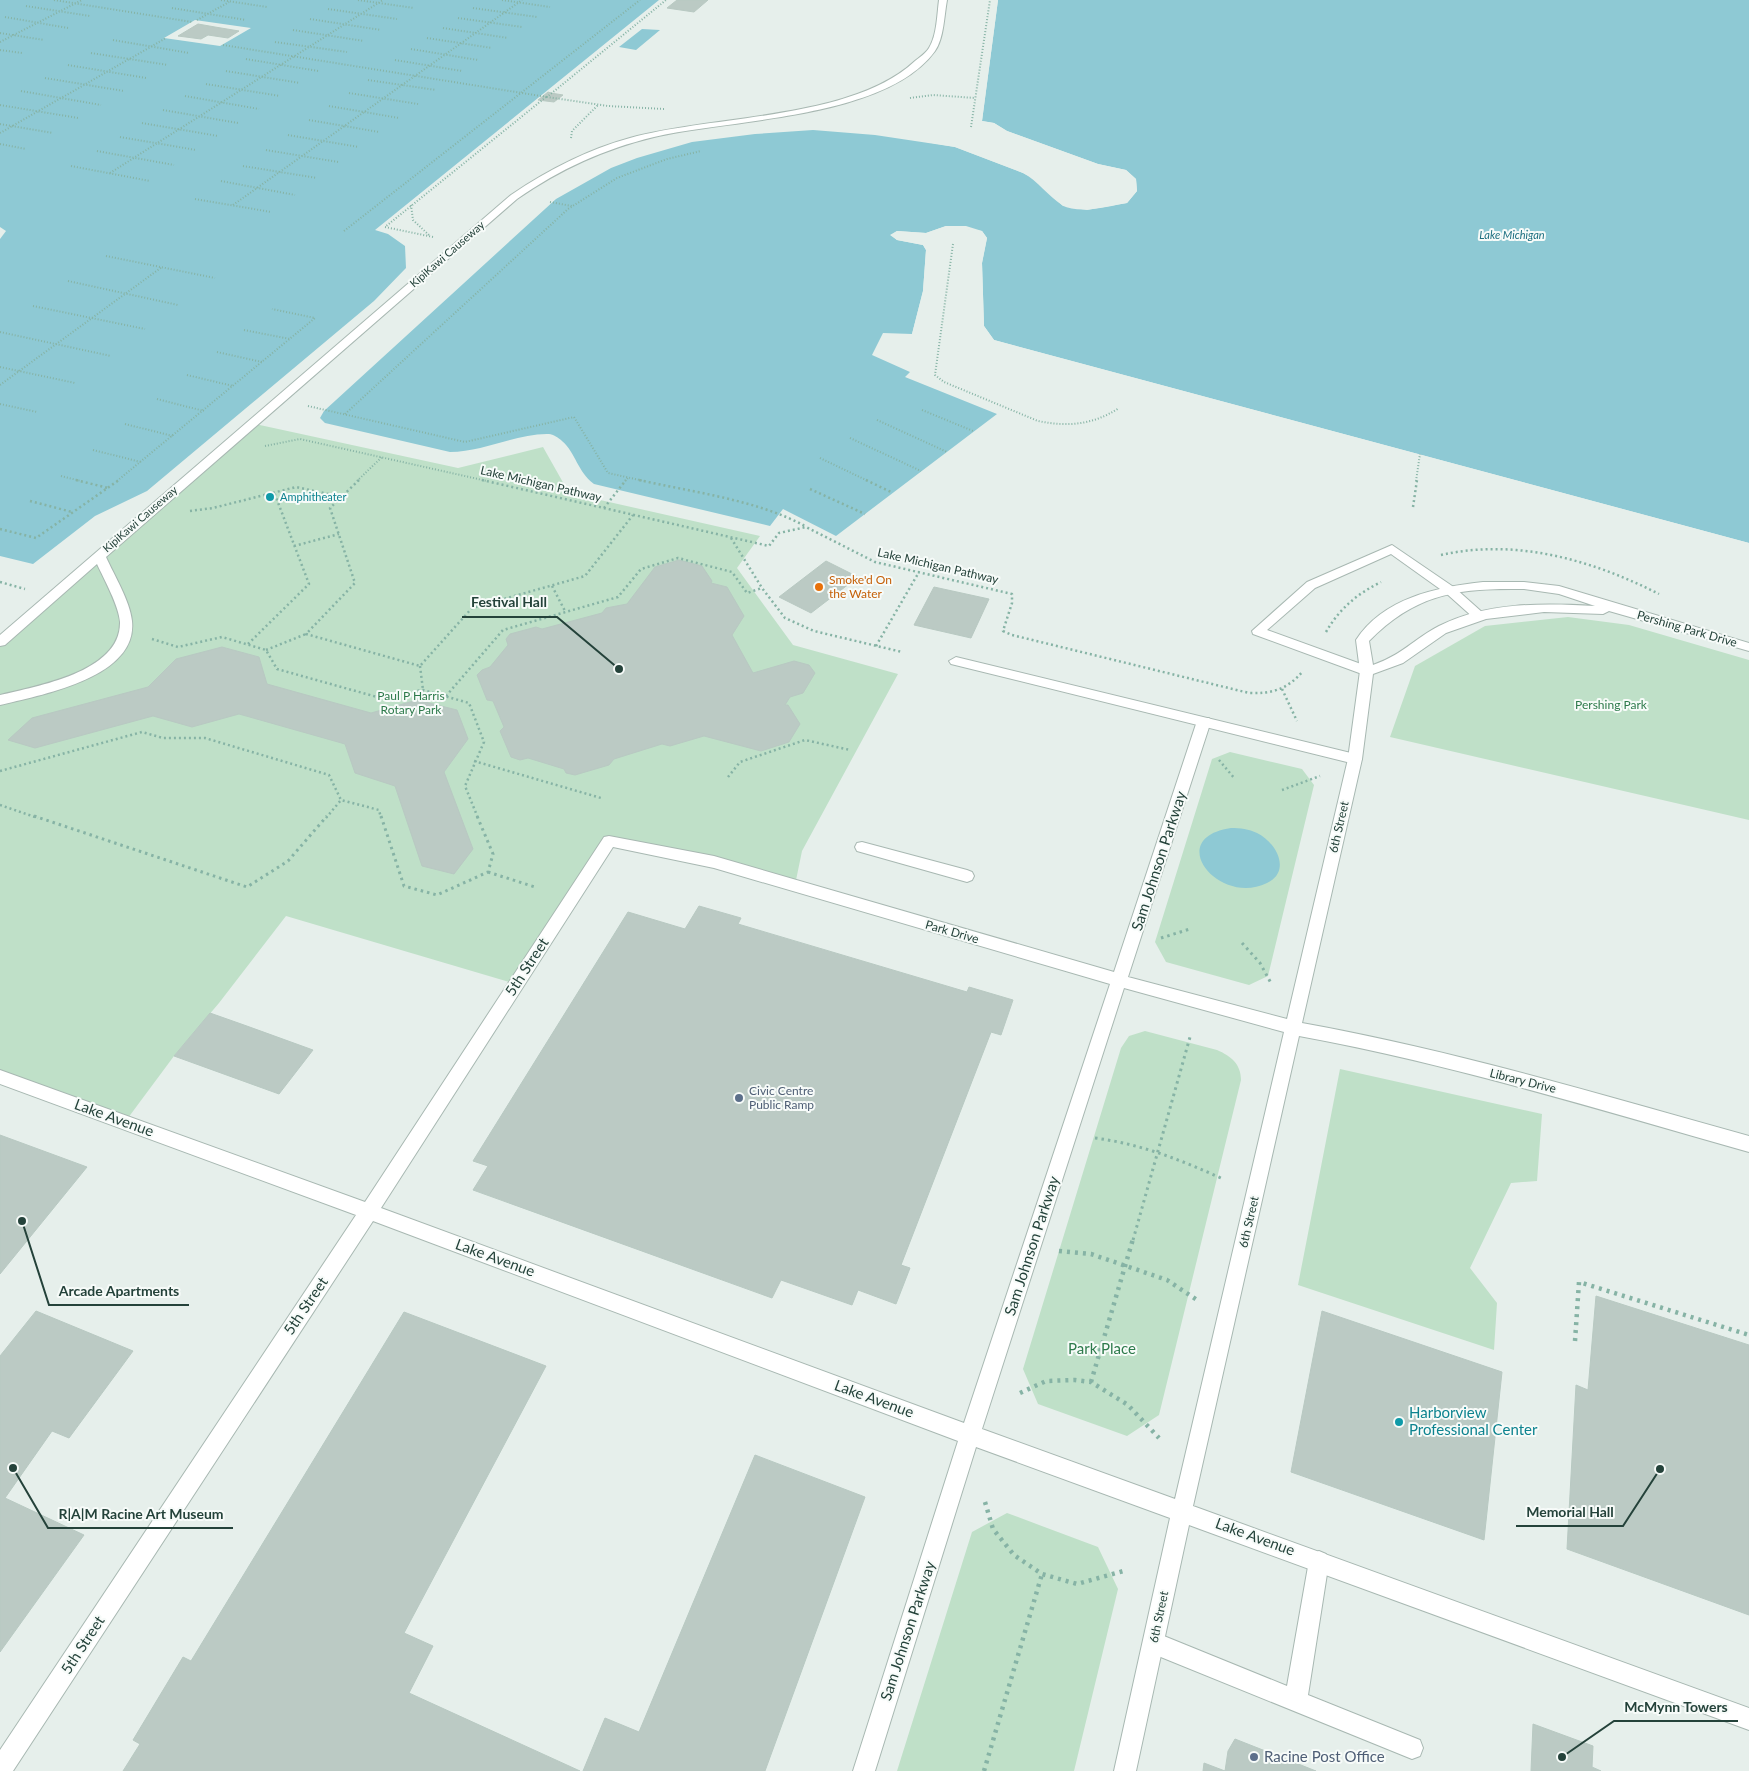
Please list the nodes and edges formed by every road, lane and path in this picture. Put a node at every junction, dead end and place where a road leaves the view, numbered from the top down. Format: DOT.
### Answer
graph roads {
  1 [pos="54,0"];
  2 [pos="82,0"];
  3 [pos="221,0"];
  4 [pos="358,0"];
  5 [pos="383,0"];
  6 [pos="502,0"];
  7 [pos="522,0"];
  8 [pos="640,0"];
  9 [pos="666,0"];
  10 [pos="943,0"];
  11 [pos="990,0"];
  12 [pos="231,1"];
  13 [pos="519,2"];
  14 [pos="75,3"];
  15 [pos="378,3"];
  16 [pos="26,6"];
  17 [pos="267,7"];
  18 [pos="550,7"];
  19 [pos="172,8"];
  20 [pos="414,8"];
  21 [pos="473,8"];
  22 [pos="328,9"];
  23 [pos="59,12"];
  24 [pos="505,12"];
  25 [pos="209,14"];
  26 [pos="362,14"];
  27 [pos="90,16"];
  28 [pos="5,17"];
  29 [pos="537,17"];
  30 [pos="458,18"];
  31 [pos="397,19"];
  32 [pos="197,20"];
  33 [pos="246,20"];
  34 [pos="310,20"];
  35 [pos="192,22"];
  36 [pos="490,22"];
  37 [pos="37,23"];
  38 [pos="345,24"];
  39 [pos="522,27"];
  40 [pos="68,28"];
  41 [pos="443,28"];
  42 [pos="293,30"];
  43 [pos="381,30"];
  44 [pos="0,33"];
  45 [pos="476,33"];
  46 [pos="13,35"];
  47 [pos="328,35"];
  48 [pos="166,38"];
  49 [pos="427,38"];
  50 [pos="508,38"];
  51 [pos="44,40"];
  52 [pos="113,40"];
  53 [pos="364,41"];
  54 [pos="0,42"];
  55 [pos="274,42"];
  56 [pos="460,44"];
  57 [pos="223,45"];
  58 [pos="151,46"];
  59 [pos="310,47"];
  60 [pos="492,48"];
  61 [pos="412,49"];
  62 [pos="0,50"];
  63 [pos="189,52"];
  64 [pos="347,52"];
  65 [pos="22,53"];
  66 [pos="91,53"];
  67 [pos="444,54"];
  68 [pos="295,56"];
  69 [pos="129,59"];
  70 [pos="246,59"];
  71 [pos="395,60"];
  72 [pos="478,60"];
  73 [pos="68,65"];
  74 [pos="168,65"];
  75 [pos="281,65"];
  76 [pos="428,66"];
  77 [pos="226,71"];
  78 [pos="318,71"];
  79 [pos="462,71"];
  80 [pos="107,72"];
  81 [pos="415,75"];
  82 [pos="262,77"];
  83 [pos="45,78"];
  84 [pos="146,78"];
  85 [pos="368,80"];
  86 [pos="300,83"];
  87 [pos="84,84"];
  88 [pos="206,84"];
  89 [pos="402,85"];
  90 [pos="242,90"];
  91 [pos="436,90"];
  92 [pos="21,91"];
  93 [pos="124,91"];
  94 [pos="521,92"];
  95 [pos="349,93"];
  96 [pos="185,96"];
  97 [pos="280,96"];
  98 [pos="547,97"];
  99 [pos="61,98"];
  100 [pos="383,98"];
  101 [pos="222,103"];
  102 [pos="418,104"];
  103 [pos="0,105"];
  104 [pos="101,105"];
  105 [pos="329,106"];
  106 [pos="259,109"];
  107 [pos="669,109"];
  108 [pos="164,110"];
  109 [pos="37,112"];
  110 [pos="363,112"];
  111 [pos="201,116"];
  112 [pos="78,118"];
  113 [pos="399,118"];
  114 [pos="309,120"];
  115 [pos="142,123"];
  116 [pos="238,123"];
  117 [pos="0,124"];
  118 [pos="12,126"];
  119 [pos="344,126"];
  120 [pos="971,127"];
  121 [pos="180,130"];
  122 [pos="380,132"];
  123 [pos="0,133"];
  124 [pos="53,133"];
  125 [pos="288,135"];
  126 [pos="218,136"];
  127 [pos="120,137"];
  128 [pos="323,141"];
  129 [pos="158,143"];
  130 [pos="0,144"];
  131 [pos="359,147"];
  132 [pos="26,149"];
  133 [pos="709,149"];
  134 [pos="196,150"];
  135 [pos="266,150"];
  136 [pos="97,151"];
  137 [pos="302,156"];
  138 [pos="135,158"];
  139 [pos="338,162"];
  140 [pos="174,165"];
  141 [pos="71,166"];
  142 [pos="243,166"];
  143 [pos="280,172"];
  144 [pos="110,173"];
  145 [pos="317,178"];
  146 [pos="150,181"];
  147 [pos="221,182"];
  148 [pos="257,188"];
  149 [pos="295,195"];
  150 [pos="195,199"];
  151 [pos="546,201"];
  152 [pos="233,205"];
  153 [pos="411,205"];
  154 [pos="572,206"];
  155 [pos="271,212"];
  156 [pos="344,231"];
  157 [pos="430,236"];
  158 [pos="460,242"];
  159 [pos="953,244"];
  160 [pos="106,256"];
  161 [pos="162,267"];
  162 [pos="215,278"];
  163 [pos="68,282"];
  164 [pos="126,294"];
  165 [pos="178,305"];
  166 [pos="33,306"];
  167 [pos="272,309"];
  168 [pos="92,318"];
  169 [pos="145,329"];
  170 [pos="244,330"];
  171 [pos="0,332"];
  172 [pos="290,339"];
  173 [pos="57,344"];
  174 [pos="216,352"];
  175 [pos="111,356"];
  176 [pos="262,362"];
  177 [pos="0,367"];
  178 [pos="19,371"];
  179 [pos="187,375"];
  180 [pos="75,383"];
  181 [pos="0,385"];
  182 [pos="233,386"];
  183 [pos="157,399"];
  184 [pos="278,400"];
  185 [pos="0,404"];
  186 [pos="1119,408"];
  187 [pos="204,410"];
  188 [pos="922,410"];
  189 [pos="37,412"];
  190 [pos="345,414"];
  191 [pos="876,420"];
  192 [pos="125,424"];
  193 [pos="973,432"];
  194 [pos="173,436"];
  195 [pos="850,438"];
  196 [pos="258,447"];
  197 [pos="93,450"];
  198 [pos="948,452"];
  199 [pos="1420,454"];
  200 [pos="382,456"];
  201 [pos="820,458"];
  202 [pos="142,462"];
  203 [pos="921,471"];
  204 [pos="61,476"];
  205 [pos="628,478"];
  206 [pos="108,488"];
  207 [pos="810,489"];
  208 [pos="274,492"];
  209 [pos="892,493"];
  210 [pos="342,497"];
  211 [pos="30,501"];
  212 [pos="1412,507"];
  213 [pos="604,508"];
  214 [pos="185,510"];
  215 [pos="72,512"];
  216 [pos="865,514"];
  217 [pos="633,515"];
  218 [pos="806,527"];
  219 [pos="0,528"];
  220 [pos="339,534"];
  221 [pos="731,538"];
  222 [pos="294,546"];
  223 [pos="99,555"];
  224 [pos="1416,566"];
  225 [pos="919,572"];
  226 [pos="0,582"];
  227 [pos="552,586"];
  228 [pos="762,588"];
  229 [pos="28,590"];
  230 [pos="1451,591"];
  231 [pos="1665,598"];
  232 [pos="565,611"];
  233 [pos="1625,612"];
  234 [pos="1478,616"];
  235 [pos="306,634"];
  236 [pos="152,639"];
  237 [pos="0,642"];
  238 [pos="248,644"];
  239 [pos="876,646"];
  240 [pos="1749,647"];
  241 [pos="266,650"];
  242 [pos="1316,651"];
  243 [pos="902,652"];
  244 [pos="956,661"];
  245 [pos="420,666"];
  246 [pos="1367,671"];
  247 [pos="1282,688"];
  248 [pos="423,690"];
  249 [pos="446,696"];
  250 [pos="0,700"];
  251 [pos="1204,722"];
  252 [pos="1297,722"];
  253 [pos="850,750"];
  254 [pos="1217,758"];
  255 [pos="1354,759"];
  256 [pos="474,761"];
  257 [pos="0,771"];
  258 [pos="1320,776"];
  259 [pos="728,778"];
  260 [pos="1235,779"];
  261 [pos="1282,790"];
  262 [pos="601,798"];
  263 [pos="341,800"];
  264 [pos="0,805"];
  265 [pos="609,841"];
  266 [pos="862,847"];
  267 [pos="488,872"];
  268 [pos="967,876"];
  269 [pos="535,887"];
  270 [pos="1190,929"];
  271 [pos="1157,940"];
  272 [pos="1242,942"];
  273 [pos="1120,981"];
  274 [pos="1272,985"];
  275 [pos="1294,1028"];
  276 [pos="1190,1037"];
  277 [pos="0,1077"];
  278 [pos="1089,1137"];
  279 [pos="1749,1144"];
  280 [pos="1160,1152"];
  281 [pos="1223,1179"];
  282 [pos="368,1211"];
  283 [pos="1054,1250"];
  284 [pos="1124,1265"];
  285 [pos="1196,1300"];
  286 [pos="1749,1336"];
  287 [pos="1575,1342"];
  288 [pos="1091,1382"];
  289 [pos="1020,1393"];
  290 [pos="970,1435"];
  291 [pos="1159,1438"];
  292 [pos="985,1502"];
  293 [pos="1182,1511"];
  294 [pos="1318,1561"];
  295 [pos="1127,1570"];
  296 [pos="1042,1574"];
  297 [pos="1154,1643"];
  298 [pos="1296,1701"];
  299 [pos="1749,1719"];
  300 [pos="1412,1748"];
  301 [pos="0,1770"];
  302 [pos="864,1771"];
  303 [pos="984,1771"];
  304 [pos="1125,1771"];
  1 -- 14 [label="path"];
  2 -- 14 [label="path"];
  3 -- 12 [label="path"];
  4 -- 15 [label="path"];
  5 -- 15 [label="path"];
  6 -- 13 [label="path"];
  7 -- 13 [label="path"];
  8 -- 94 [label="path"];
  9 -- 98 [label="path"];
  10 -- 158 [label="street, KipiKawi Causeway"];
  11 -- 120 [label="path"];
  12 -- 17 [label="path"];
  12 -- 25 [label="path"];
  13 -- 18 [label="path"];
  13 -- 24 [label="path"];
  14 -- 23 [label="path"];
  14 -- 35 [label="path"];
  15 -- 20 [label="path"];
  15 -- 26 [label="path"];
  16 -- 23 [label="path"];
  19 -- 25 [label="path"];
  21 -- 24 [label="path"];
  22 -- 26 [label="path"];
  23 -- 27 [label="path"];
  23 -- 37 [label="path"];
  24 -- 29 [label="path"];
  24 -- 36 [label="path"];
  25 -- 32 [label="path"];
  25 -- 33 [label="path"];
  26 -- 31 [label="path"];
  26 -- 38 [label="path"];
  28 -- 37 [label="path"];
  30 -- 36 [label="path"];
  34 -- 38 [label="path"];
  36 -- 39 [label="path"];
  36 -- 45 [label="path"];
  37 -- 40 [label="path"];
  37 -- 46 [label="path"];
  38 -- 43 [label="path"];
  38 -- 47 [label="path"];
  41 -- 45 [label="path"];
  42 -- 47 [label="path"];
  44 -- 46 [label="path"];
  45 -- 50 [label="path"];
  45 -- 56 [label="path"];
  46 -- 51 [label="path"];
  46 -- 54 [label="path"];
  47 -- 53 [label="path"];
  47 -- 59 [label="path"];
  48 -- 58 [label="path"];
  49 -- 56 [label="path"];
  52 -- 58 [label="path"];
  55 -- 59 [label="path"];
  56 -- 60 [label="path"];
  56 -- 67 [label="path"];
  57 -- 68 [label="path"];
  58 -- 63 [label="path"];
  58 -- 69 [label="path"];
  59 -- 64 [label="path"];
  59 -- 68 [label="path"];
  61 -- 67 [label="path"];
  62 -- 65 [label="path"];
  66 -- 69 [label="path"];
  67 -- 72 [label="path"];
  67 -- 76 [label="path"];
  68 -- 75 [label="path"];
  68 -- 81 [label="path"];
  69 -- 74 [label="path"];
  69 -- 80 [label="path"];
  70 -- 75 [label="path"];
  71 -- 76 [label="path"];
  73 -- 80 [label="path"];
  75 -- 78 [label="path"];
  75 -- 82 [label="path"];
  76 -- 79 [label="path"];
  76 -- 81 [label="path"];
  77 -- 82 [label="path"];
  80 -- 84 [label="path"];
  80 -- 87 [label="path"];
  81 -- 89 [label="path"];
  81 -- 94 [label="path"];
  82 -- 86 [label="path"];
  82 -- 90 [label="path"];
  83 -- 87 [label="path"];
  85 -- 89 [label="path"];
  87 -- 93 [label="path"];
  87 -- 99 [label="path"];
  88 -- 90 [label="path"];
  89 -- 91 [label="path"];
  89 -- 100 [label="path"];
  90 -- 97 [label="path"];
  90 -- 101 [label="path"];
  92 -- 99 [label="path"];
  94 -- 98 [label="path"];
  94 -- 156 [label="path"];
  95 -- 100 [label="path"];
  96 -- 101 [label="path"];
  98 -- 107 [label="path"];
  98 -- 153 [label="path"];
  99 -- 104 [label="path"];
  99 -- 109 [label="path"];
  100 -- 102 [label="path"];
  100 -- 110 [label="path"];
  101 -- 106 [label="path"];
  101 -- 111 [label="path"];
  103 -- 109 [label="path"];
  105 -- 110 [label="path"];
  108 -- 111 [label="path"];
  109 -- 112 [label="path"];
  109 -- 118 [label="path"];
  110 -- 113 [label="path"];
  110 -- 119 [label="path"];
  111 -- 116 [label="path"];
  111 -- 121 [label="path"];
  114 -- 119 [label="path"];
  115 -- 121 [label="path"];
  117 -- 118 [label="path"];
  118 -- 123 [label="path"];
  118 -- 124 [label="path"];
  119 -- 122 [label="path"];
  119 -- 128 [label="path"];
  121 -- 126 [label="path"];
  121 -- 129 [label="path"];
  125 -- 128 [label="path"];
  127 -- 129 [label="path"];
  128 -- 131 [label="path"];
  128 -- 137 [label="path"];
  129 -- 134 [label="path"];
  129 -- 138 [label="path"];
  130 -- 132 [label="path"];
  133 -- 154 [label="path"];
  135 -- 137 [label="path"];
  136 -- 138 [label="path"];
  137 -- 139 [label="path"];
  137 -- 143 [label="path"];
  138 -- 140 [label="path"];
  138 -- 144 [label="path"];
  141 -- 144 [label="path"];
  142 -- 143 [label="path"];
  143 -- 145 [label="path"];
  143 -- 148 [label="path"];
  144 -- 146 [label="path"];
  147 -- 148 [label="path"];
  148 -- 149 [label="path"];
  148 -- 152 [label="path"];
  150 -- 152 [label="path"];
  151 -- 154 [label="path"];
  152 -- 155 [label="path"];
  153 -- 157 [label="path"];
  153 -- 157 [label="path"];
  154 -- 190 [label="path"];
  157 -- 158 [label="path"];
  158 -- 184 [label="street, KipiKawi Causeway"];
  159 -- 186 [label="path"];
  160 -- 161 [label="path"];
  161 -- 162 [label="path"];
  161 -- 164 [label="path"];
  163 -- 164 [label="path"];
  164 -- 165 [label="path"];
  164 -- 168 [label="path"];
  166 -- 168 [label="path"];
  167 -- 172 [label="path"];
  168 -- 169 [label="path"];
  168 -- 173 [label="path"];
  170 -- 172 [label="path"];
  171 -- 173 [label="path"];
  172 -- 176 [label="path"];
  173 -- 175 [label="path"];
  173 -- 178 [label="path"];
  174 -- 176 [label="path"];
  176 -- 182 [label="path"];
  177 -- 178 [label="path"];
  178 -- 180 [label="path"];
  178 -- 181 [label="path"];
  179 -- 182 [label="path"];
  182 -- 187 [label="path"];
  183 -- 187 [label="path"];
  184 -- 190 [label="path"];
  184 -- 223 [label="street, KipiKawi Causeway"];
  185 -- 189 [label="path"];
  187 -- 194 [label="path"];
  188 -- 193 [label="path"];
  190 -- 205 [label="path"];
  191 -- 198 [label="path"];
  192 -- 194 [label="path"];
  194 -- 202 [label="path"];
  195 -- 203 [label="path"];
  196 -- 200 [label="path, Lake Michigan Pathway"];
  197 -- 202 [label="path"];
  199 -- 212 [label="path"];
  200 -- 210 [label="path"];
  200 -- 213 [label="path, Lake Michigan Pathway"];
  201 -- 209 [label="path"];
  202 -- 206 [label="path"];
  204 -- 206 [label="path"];
  205 -- 213 [label="path"];
  205 -- 218 [label="path"];
  206 -- 215 [label="path"];
  207 -- 216 [label="path"];
  208 -- 210 [label="path"];
  208 -- 214 [label="path"];
  208 -- 222 [label="path"];
  210 -- 220 [label="path"];
  211 -- 215 [label="path"];
  213 -- 217 [label="path, Lake Michigan Pathway"];
  215 -- 219 [label="path"];
  217 -- 221 [label="path, Lake Michigan Pathway"];
  217 -- 227 [label="path"];
  218 -- 221 [label="path, Lake Michigan Pathway"];
  218 -- 225 [label="path, Lake Michigan Pathway"];
  220 -- 222 [label="path"];
  220 -- 235 [label="path"];
  221 -- 228 [label="path"];
  222 -- 238 [label="path"];
  223 -- 237 [label="street, KipiKawi Causeway"];
  223 -- 250 [label="street"];
  224 -- 230 [label="street"];
  224 -- 231 [label="path, Lake Michigan Pathway"];
  224 -- 242 [label="path, Lake Michigan Pathway"];
  224 -- 242 [label="street"];
  225 -- 239 [label="path"];
  225 -- 247 [label="path, Lake Michigan Pathway"];
  226 -- 229 [label="path"];
  227 -- 232 [label="path"];
  227 -- 245 [label="path"];
  228 -- 232 [label="path"];
  228 -- 239 [label="path"];
  230 -- 233 [label="street, Pershing Park Drive"];
  230 -- 234 [label="street"];
  230 -- 246 [label="street, 6th Street"];
  232 -- 249 [label="path"];
  233 -- 234 [label="street, Pershing Park Drive"];
  233 -- 240 [label="street, Pershing Park Drive"];
  234 -- 246 [label="street"];
  235 -- 241 [label="path"];
  235 -- 245 [label="path"];
  236 -- 238 [label="path"];
  238 -- 241 [label="path"];
  239 -- 243 [label="path"];
  241 -- 248 [label="path"];
  242 -- 246 [label="street"];
  242 -- 247 [label="path, Lake Michigan Pathway"];
  244 -- 251 [label="street"];
  245 -- 248 [label="path"];
  246 -- 255 [label="street, 6th Street"];
  247 -- 252 [label="path"];
  248 -- 249 [label="path"];
  249 -- 256 [label="path"];
  251 -- 255 [label="street"];
  251 -- 273 [label="street, Sam Johnson Parkway"];
  253 -- 259 [label="path"];
  254 -- 260 [label="path"];
  255 -- 275 [label="street, 6th Street"];
  256 -- 262 [label="path"];
  256 -- 267 [label="path"];
  257 -- 263 [label="path"];
  258 -- 261 [label="path"];
  263 -- 264 [label="path"];
  263 -- 267 [label="path"];
  265 -- 273 [label="street, Park Drive"];
  265 -- 282 [label="street, 5th Street"];
  266 -- 268 [label="street"];
  267 -- 269 [label="path"];
  270 -- 271 [label="path"];
  272 -- 274 [label="path"];
  273 -- 275 [label="street, Park Drive"];
  273 -- 290 [label="street, Sam Johnson Parkway"];
  275 -- 279 [label="street, Library Drive"];
  275 -- 293 [label="street, 6th Street"];
  276 -- 280 [label="path"];
  277 -- 282 [label="street, Lake Avenue"];
  278 -- 280 [label="path"];
  280 -- 281 [label="path"];
  280 -- 284 [label="path"];
  282 -- 290 [label="street, Lake Avenue"];
  282 -- 301 [label="street, 5th Street"];
  283 -- 284 [label="path"];
  284 -- 285 [label="path"];
  284 -- 288 [label="path"];
  286 -- 287 [label="path"];
  288 -- 289 [label="path"];
  288 -- 291 [label="path"];
  290 -- 293 [label="street, Lake Avenue"];
  290 -- 302 [label="street, Sam Johnson Parkway"];
  292 -- 296 [label="path"];
  293 -- 294 [label="street, Lake Avenue"];
  293 -- 297 [label="street, 6th Street"];
  294 -- 298 [label="street"];
  294 -- 299 [label="street, Lake Avenue"];
  295 -- 296 [label="path"];
  296 -- 303 [label="path"];
  297 -- 298 [label="street"];
  297 -- 304 [label="street, 6th Street"];
  298 -- 300 [label="street"];
}
